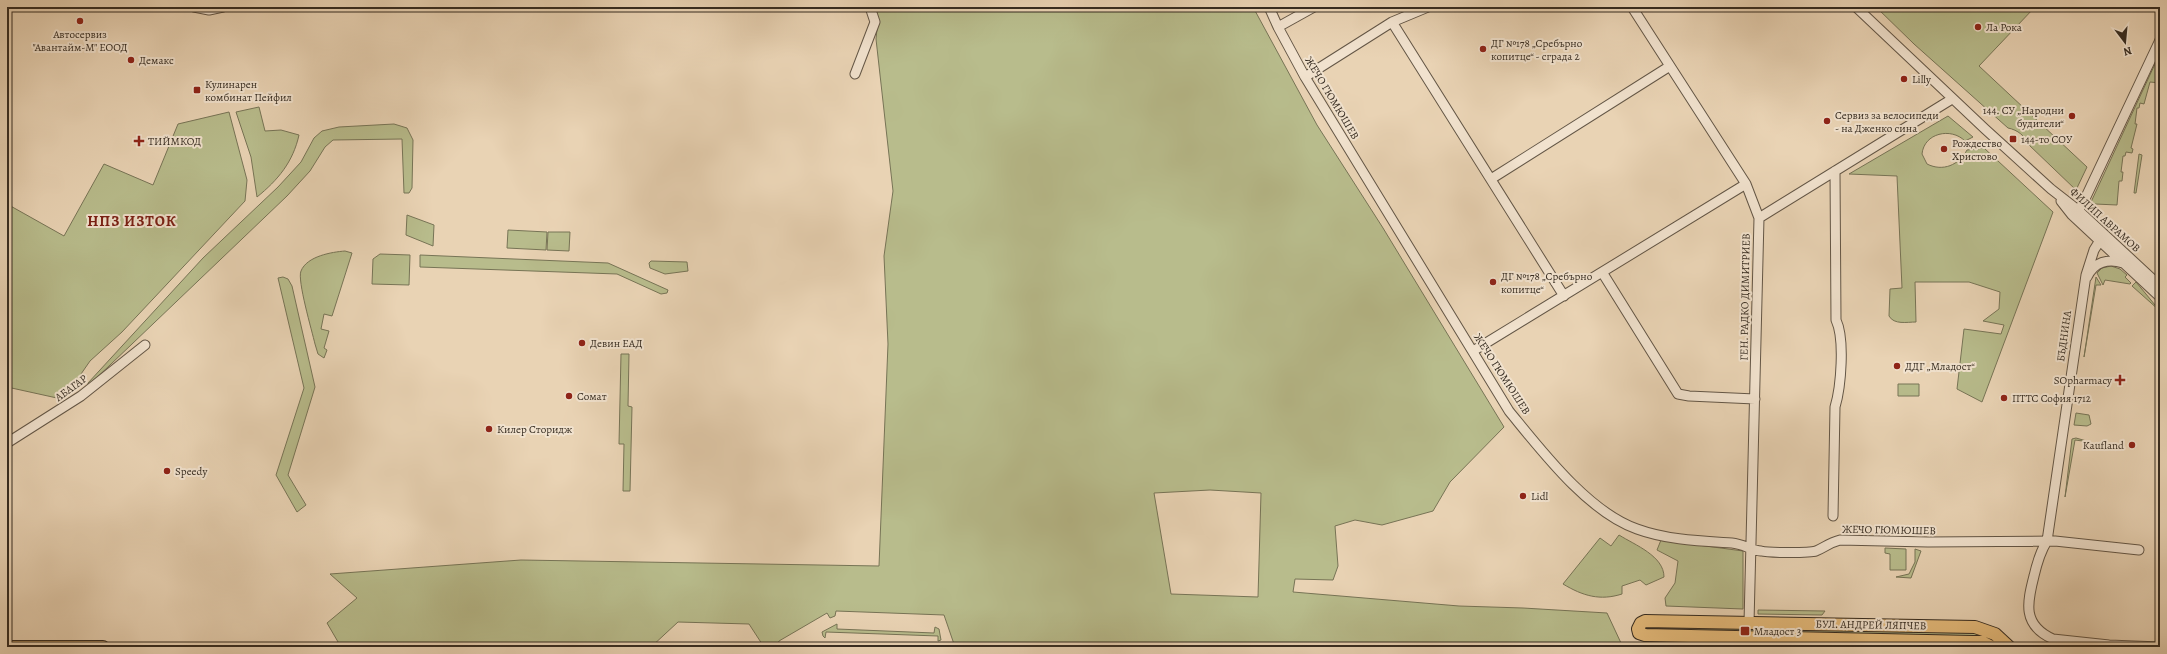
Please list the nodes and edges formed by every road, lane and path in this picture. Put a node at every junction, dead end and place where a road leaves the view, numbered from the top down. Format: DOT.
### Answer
graph roads {
  1 [pos="194,7"];
  2 [pos="223,7"];
  3 [pos="870,7"];
  4 [pos="1269,7"];
  5 [pos="1314,7"];
  6 [pos="1428,7"];
  7 [pos="1632,7"];
  8 [pos="1856,7"];
  9 [pos="1392,22"];
  10 [pos="1278,27"];
  11 [pos="2160,40"];
  12 [pos="2158,51"];
  13 [pos="1670,66"];
  14 [pos="855,74"];
  15 [pos="1305,76"];
  16 [pos="1952,99"];
  17 [pos="1835,171"];
  18 [pos="1490,179"];
  19 [pos="1746,184"];
  20 [pos="2051,189"];
  21 [pos="2078,210"];
  22 [pos="1759,218"];
  23 [pos="2102,238"];
  24 [pos="2124,264"];
  25 [pos="1602,272"];
  26 [pos="2084,283"];
  27 [pos="2160,286"];
  28 [pos="1564,296"];
  29 [pos="2160,297"];
  30 [pos="145,345"];
  31 [pos="1473,352"];
  32 [pos="1755,399"];
  33 [pos="7,443"];
  34 [pos="1833,516"];
  35 [pos="2047,541"];
  36 [pos="1751,548"];
  37 [pos="2139,550"];
  38 [pos="1749,623"];
  39 [pos="1714,642"];
  40 [pos="1987,645"];
  41 [pos="7,647"];
  42 [pos="54,647"];
  43 [pos="103,647"];
  44 [pos="2009,647"];
  45 [pos="2160,647"];
  1 -- 2 [label="street"];
  3 -- 14 [label="street"];
  4 -- 10 [label="street, ЖЕЧО ГЮМЮШЕВ"];
  5 -- 10 [label="street"];
  6 -- 9 [label="street"];
  7 -- 13 [label="street, ГЕН. РАДКО ДИМИТРИЕВ"];
  8 -- 16 [label="street, ФИЛИП АВРАМОВ"];
  9 -- 15 [label="street"];
  9 -- 18 [label="street"];
  10 -- 15 [label="street, ЖЕЧО ГЮМЮШЕВ"];
  11 -- 12 [label="street"];
  12 -- 21 [label="street"];
  13 -- 18 [label="street"];
  13 -- 19 [label="street, ГЕН. РАДКО ДИМИТРИЕВ"];
  15 -- 31 [label="street, ЖЕЧО ГЮМЮШЕВ"];
  16 -- 17 [label="street"];
  16 -- 20 [label="street, ФИЛИП АВРАМОВ"];
  17 -- 22 [label="street"];
  17 -- 34 [label="street"];
  18 -- 28 [label="street"];
  19 -- 22 [label="street, ГЕН. РАДКО ДИМИТРИЕВ"];
  19 -- 25 [label="street"];
  20 -- 21 [label="street, ФИЛИП АВРАМОВ"];
  20 -- 23 [label="street, ФИЛИП АВРАМОВ"];
  21 -- 23 [label="street, ФИЛИП АВРАМОВ"];
  22 -- 32 [label="street, ГЕН. РАДКО ДИМИТРИЕВ"];
  23 -- 24 [label="street, ФИЛИП АВРАМОВ"];
  23 -- 26 [label="street, БЪДНИНА"];
  23 -- 27 [label="street, ФИЛИП АВРАМОВ"];
  24 -- 26 [label="street"];
  24 -- 29 [label="street, ФИЛИП АВРАМОВ"];
  25 -- 28 [label="street"];
  25 -- 32 [label="street"];
  26 -- 35 [label="street, БЪДНИНА"];
  28 -- 31 [label="street"];
  30 -- 33 [label="street, АБАГАР"];
  31 -- 36 [label="street, ЖЕЧО ГЮМЮШЕВ"];
  32 -- 36 [label="street, ГЕН. РАДКО ДИМИТРИЕВ"];
  35 -- 36 [label="street, ЖЕЧО ГЮМЮШЕВ"];
  35 -- 37 [label="street, ЖЕЧО ГЮМЮШЕВ"];
  35 -- 45 [label="street, БЪДНИНА"];
  36 -- 38 [label="street, ГЕН. РАДКО ДИМИТРИЕВ"];
  38 -- 39 [label="main road, БУЛ. АНДРЕЙ ЛЯПЧЕВ"];
  38 -- 44 [label="main road, БУЛ. АНДРЕЙ ЛЯПЧЕВ"];
  39 -- 40 [label="main road, БУЛ. АНДРЕЙ ЛЯПЧЕВ"];
  41 -- 42 [label="main road"];
  42 -- 43 [label="main road"];
}
